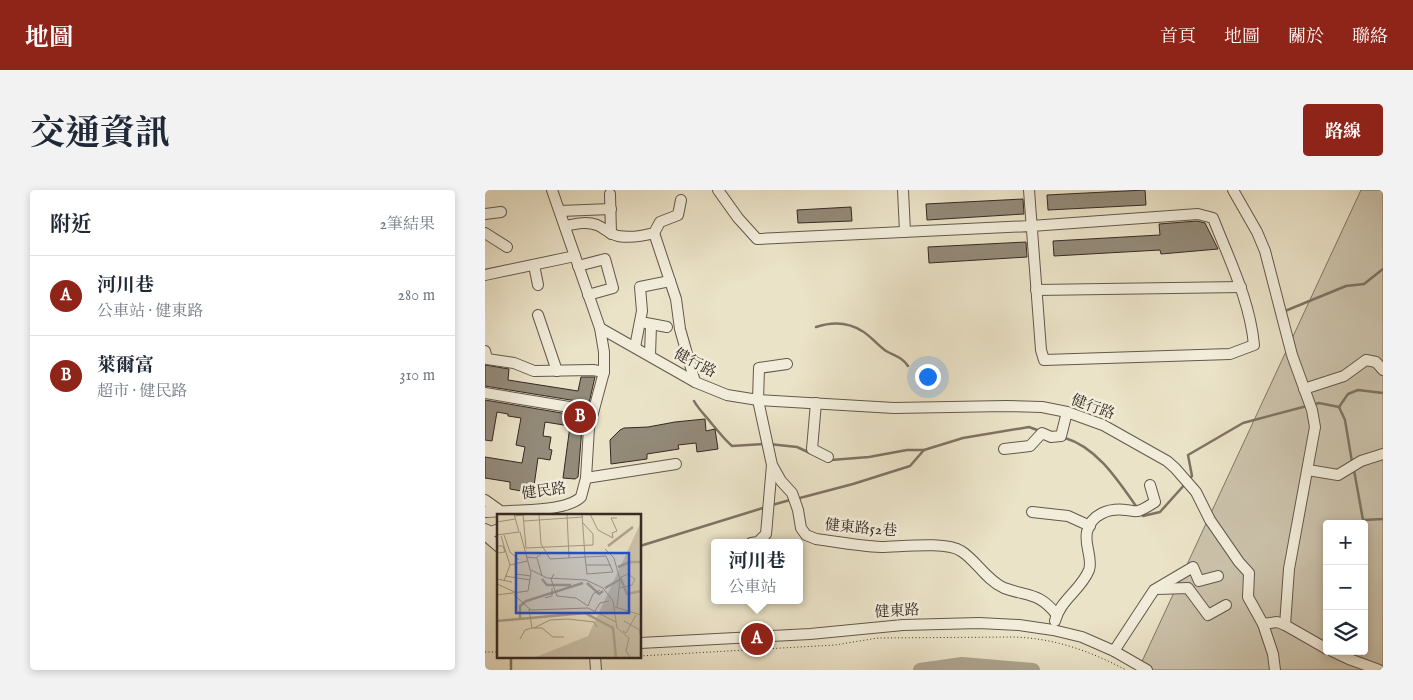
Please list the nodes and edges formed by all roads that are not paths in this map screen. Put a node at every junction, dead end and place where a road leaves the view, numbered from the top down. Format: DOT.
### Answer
graph roads {
  1 [pos="553,190"];
  2 [pos="719,190"];
  3 [pos="903,190"];
  4 [pos="1029,190"];
  5 [pos="1233,190"];
  6 [pos="610,194"];
  7 [pos="681,200"];
  8 [pos="611,209"];
  9 [pos="560,211"];
  10 [pos="501,212"];
  11 [pos="485,214"];
  12 [pos="565,226"];
  13 [pos="1031,226"];
  14 [pos="905,232"];
  15 [pos="485,233"];
  16 [pos="654,233"];
  17 [pos="611,234"];
  18 [pos="507,247"];
  19 [pos="577,261"];
  20 [pos="534,266"];
  21 [pos="485,275"];
  22 [pos="670,281"];
  23 [pos="538,285"];
  24 [pos="1241,287"];
  25 [pos="1036,290"];
  26 [pos="588,295"];
  27 [pos="538,315"];
  28 [pos="640,322"];
  29 [pos="651,325"];
  30 [pos="667,327"];
  31 [pos="600,328"];
  32 [pos="635,347"];
  33 [pos="650,355"];
  34 [pos="486,357"];
  35 [pos="787,364"];
  36 [pos="1383,370"];
  37 [pos="557,371"];
  38 [pos="604,372"];
  39 [pos="695,382"];
  40 [pos="1304,389"];
  41 [pos="485,392"];
  42 [pos="758,400"];
  43 [pos="816,403"];
  44 [pos="593,411"];
  45 [pos="1067,412"];
  46 [pos="1004,449"];
  47 [pos="1383,454"];
  48 [pos="828,457"];
  49 [pos="676,464"];
  50 [pos="772,465"];
  51 [pos="1308,470"];
  52 [pos="586,478"];
  53 [pos="1151,485"];
  54 [pos="485,500"];
  55 [pos="516,512"];
  56 [pos="1032,512"];
  57 [pos="492,513"];
  58 [pos="1089,526"];
  59 [pos="485,529"];
  60 [pos="497,530"];
  61 [pos="485,535"];
  62 [pos="761,539"];
  63 [pos="497,545"];
  64 [pos="1218,576"];
  65 [pos="1154,590"];
  66 [pos="1226,605"];
  67 [pos="1057,615"];
  68 [pos="1263,624"];
  69 [pos="1285,625"];
  70 [pos="1053,630"];
  71 [pos="641,644"];
  72 [pos="1323,647"];
  73 [pos="1114,651"];
  74 [pos="1340,655"];
  75 [pos="1147,670"];
  76 [pos="1275,670"];
  77 [pos="1379,670"];
  1 -- 9 [label="street, 健民路"];
  2 -- 14 [label="street"];
  3 -- 14 [label="street"];
  4 -- 13 [label="street"];
  5 -- 40 [label="street"];
  6 -- 8 [label="street"];
  7 -- 16 [label="street"];
  8 -- 9 [label="street"];
  8 -- 17 [label="street"];
  9 -- 12 [label="street, 健民路"];
  10 -- 11 [label="street"];
  12 -- 17 [label="street"];
  12 -- 19 [label="street, 健民路"];
  13 -- 14 [label="street"];
  13 -- 24 [label="street"];
  13 -- 25 [label="street"];
  15 -- 18 [label="street"];
  16 -- 17 [label="street"];
  16 -- 22 [label="street"];
  19 -- 20 [label="street"];
  19 -- 26 [label="street, 健民路"];
  19 -- 26 [label="street"];
  20 -- 21 [label="street"];
  20 -- 23 [label="street"];
  22 -- 28 [label="street"];
  22 -- 39 [label="street"];
  24 -- 25 [label="street"];
  24 -- 25 [label="street"];
  26 -- 31 [label="street, 健民路"];
  27 -- 37 [label="street"];
  28 -- 29 [label="street, 健行路"];
  28 -- 32 [label="street"];
  29 -- 30 [label="street, 健行路"];
  29 -- 33 [label="street, 健行路"];
  31 -- 32 [label="street, 健行路"];
  31 -- 38 [label="street, 健民路"];
  32 -- 33 [label="street, 健行路"];
  33 -- 39 [label="street, 健行路"];
  34 -- 37 [label="street"];
  35 -- 42 [label="street"];
  36 -- 40 [label="street"];
  37 -- 38 [label="street"];
  38 -- 44 [label="street, 健民路"];
  39 -- 42 [label="street, 健行路"];
  40 -- 51 [label="street"];
  41 -- 44 [label="street"];
  42 -- 43 [label="street, 健行路"];
  42 -- 50 [label="street"];
  43 -- 45 [label="street, 健行路"];
  43 -- 48 [label="street"];
  44 -- 52 [label="street, 健民路"];
  45 -- 46 [label="street"];
  45 -- 68 [label="street, 健行路"];
  47 -- 51 [label="street"];
  49 -- 52 [label="street"];
  50 -- 62 [label="street"];
  50 -- 67 [label="street, 健東路52巷"];
  51 -- 69 [label="street"];
  52 -- 55 [label="street, 健民路"];
  53 -- 58 [label="street"];
  54 -- 57 [label="street"];
  55 -- 57 [label="street"];
  56 -- 58 [label="street"];
  58 -- 67 [label="street"];
  59 -- 60 [label="street"];
  61 -- 63 [label="street"];
  64 -- 65 [label="street"];
  65 -- 66 [label="street"];
  65 -- 73 [label="street"];
  67 -- 70 [label="street"];
  68 -- 69 [label="street"];
  68 -- 76 [label="street, 健行路"];
  69 -- 72 [label="street"];
  70 -- 71 [label="street, 健東路"];
  70 -- 73 [label="street, 健東路"];
  73 -- 75 [label="street, 健東路"];
  74 -- 77 [label="street"];
}
